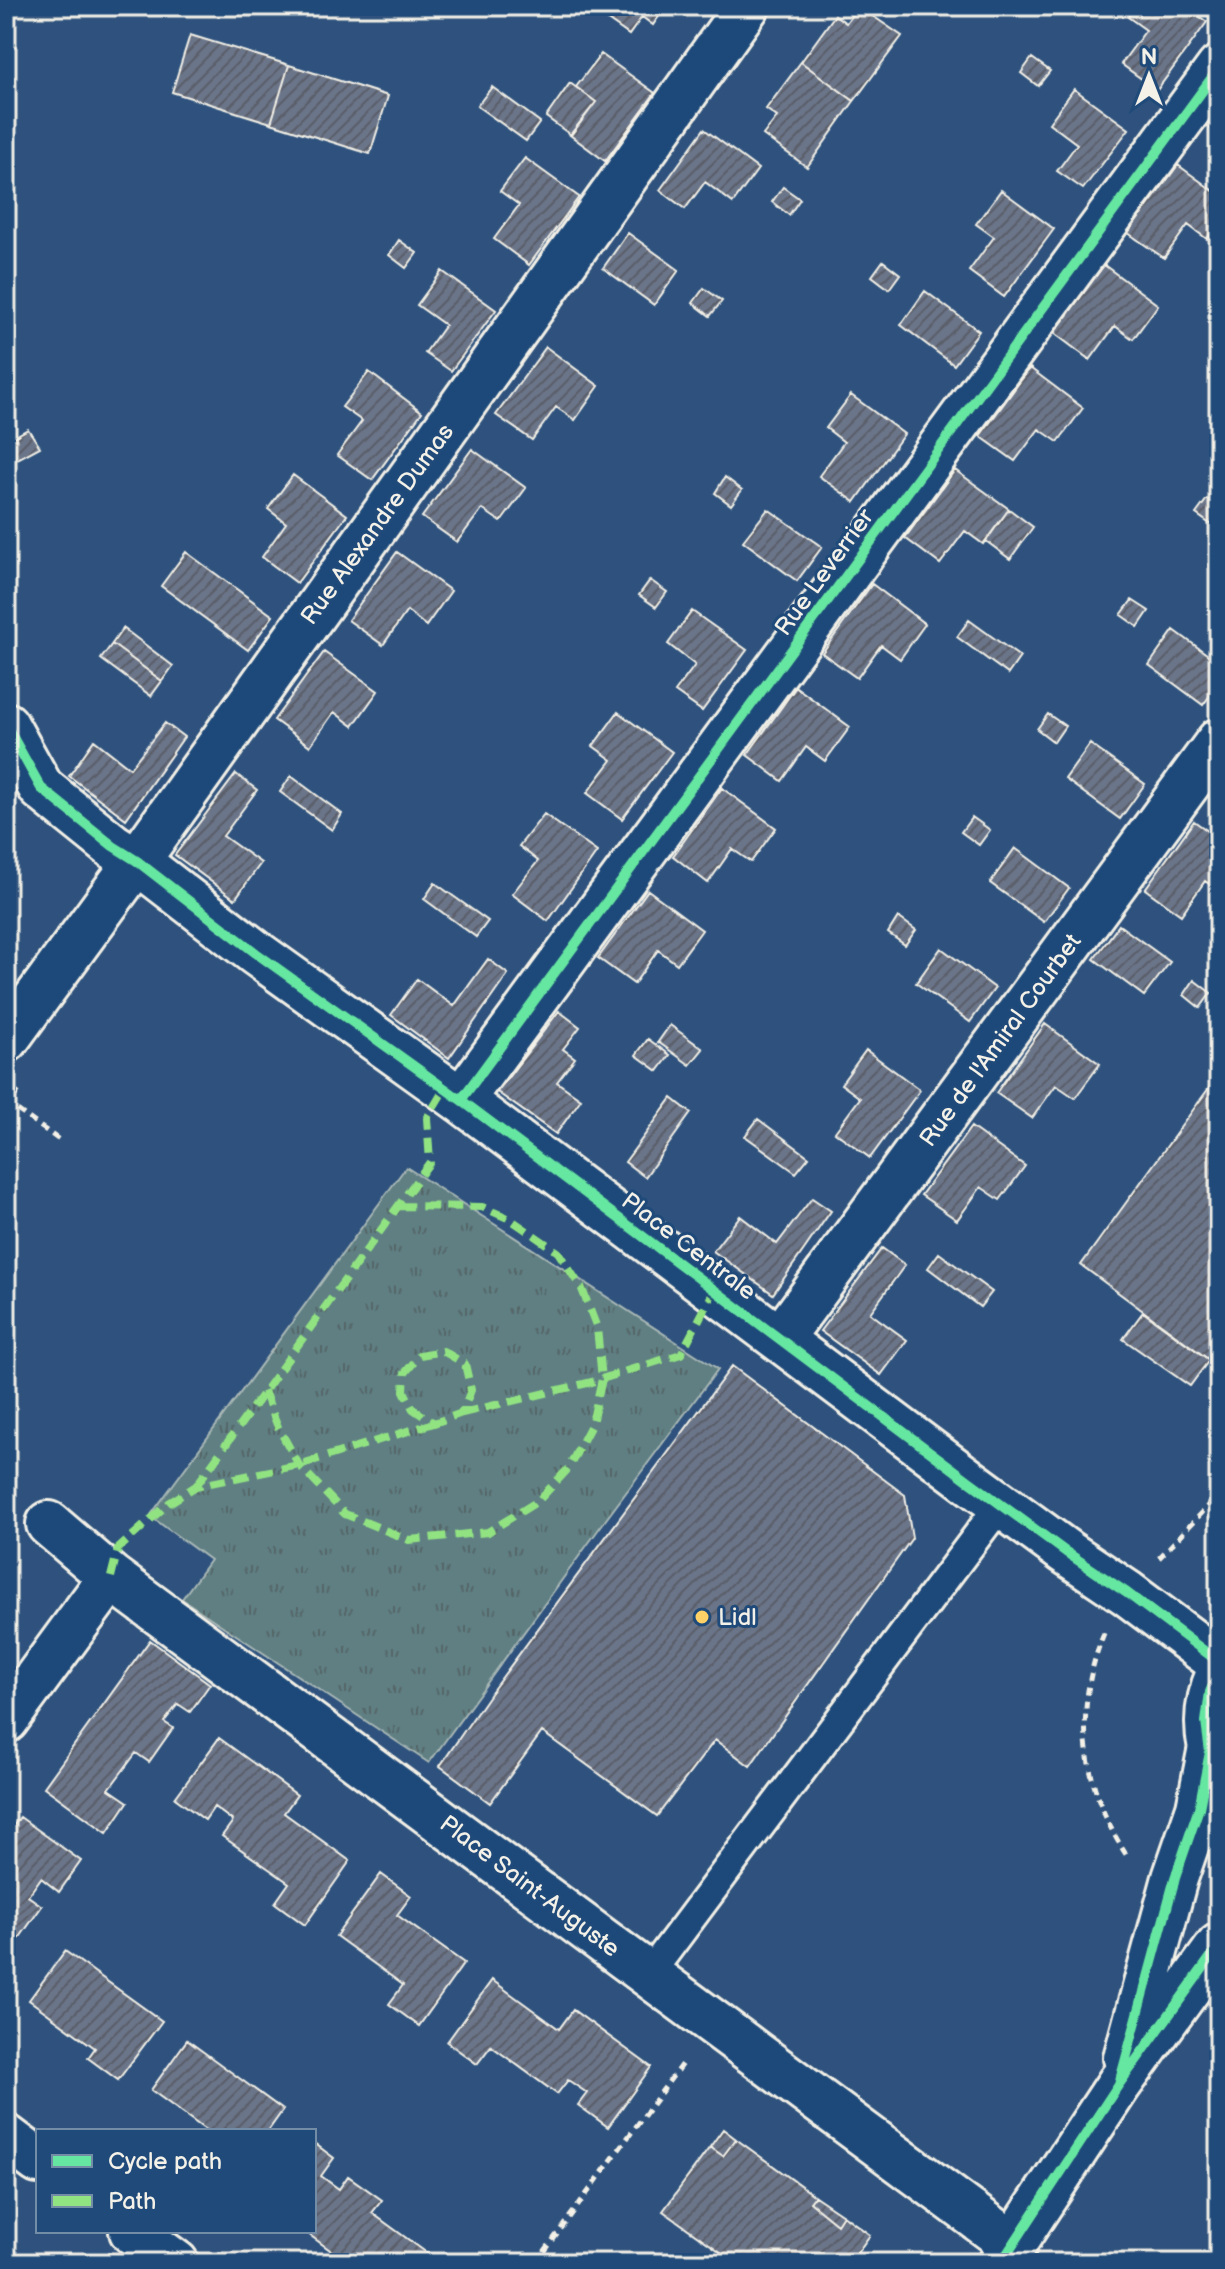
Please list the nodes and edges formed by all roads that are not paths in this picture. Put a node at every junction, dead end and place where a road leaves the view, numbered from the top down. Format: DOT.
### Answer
graph roads {
  1 [pos="747,6"];
  2 [pos="1219,68"];
  3 [pos="6,725"];
  4 [pos="1219,741"];
  5 [pos="137,861"];
  6 [pos="6,1040"];
  7 [pos="461,1100"];
  8 [pos="780,1339"];
  9 [pos="1001,1504"];
  10 [pos="49,1524"];
  11 [pos="111,1577"];
  12 [pos="1219,1662"];
  13 [pos="1219,1673"];
  14 [pos="6,1720"];
  15 [pos="1214,1762"];
  16 [pos="1219,1946"];
  17 [pos="649,1974"];
  18 [pos="1119,2084"];
  19 [pos="6,2137"];
  20 [pos="36,2160"];
  21 [pos="135,2233"];
  22 [pos="1008,2254"];
  23 [pos="176,2263"];
  1 -- 5 [label="street, Rue Alexandre Dumas"];
  2 -- 7 [label="street, Rue Leverrier"];
  3 -- 5 [label="street, Place Centrale"];
  4 -- 8 [label="street, Rue de l'Amiral Courbet"];
  5 -- 6 [label="street, Rue Alexandre Dumas"];
  5 -- 7 [label="street, Place Centrale"];
  7 -- 8 [label="street, Place Centrale"];
  8 -- 9 [label="street, Place Centrale"];
  9 -- 12 [label="street, Place Centrale"];
  9 -- 17 [label="lane"];
  10 -- 11 [label="street, Place Saint-Auguste"];
  11 -- 14 [label="street"];
  11 -- 17 [label="street, Place Saint-Auguste"];
  13 -- 15 [label="street"];
  15 -- 18 [label="street"];
  16 -- 18 [label="street"];
  17 -- 22 [label="street, Place Saint-Auguste"];
  18 -- 22 [label="street"];
  19 -- 20 [label="street"];
  21 -- 23 [label="street"];
}
